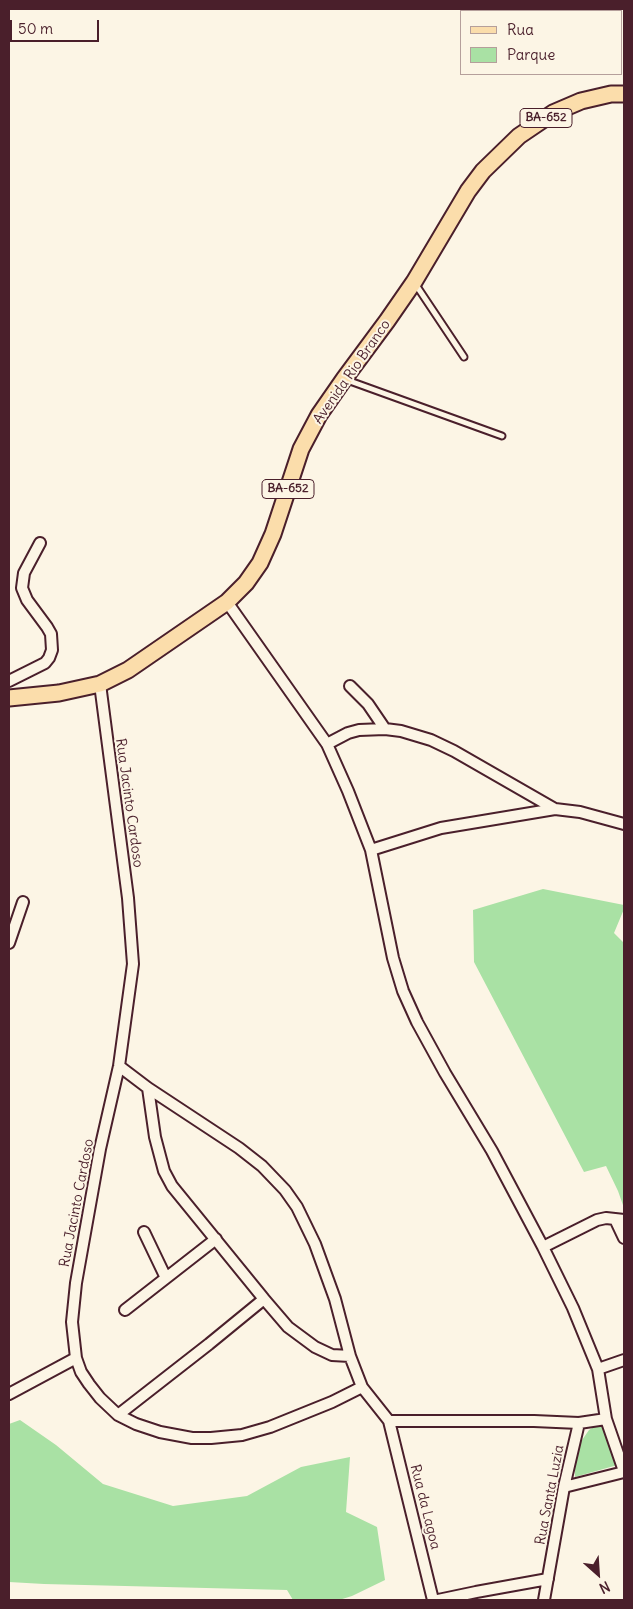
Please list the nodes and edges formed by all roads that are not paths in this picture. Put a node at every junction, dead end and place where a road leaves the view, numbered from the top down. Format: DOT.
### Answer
graph roads {
  1 [pos="624,94"];
  2 [pos="414,282"];
  3 [pos="464,357"];
  4 [pos="344,379"];
  5 [pos="502,436"];
  6 [pos="40,543"];
  7 [pos="227,602"];
  8 [pos="9,681"];
  9 [pos="100,684"];
  10 [pos="350,686"];
  11 [pos="9,698"];
  12 [pos="385,729"];
  13 [pos="327,744"];
  14 [pos="555,809"];
  15 [pos="624,824"];
  16 [pos="371,850"];
  17 [pos="23,902"];
  18 [pos="9,943"];
  19 [pos="119,1066"];
  20 [pos="148,1088"];
  21 [pos="620,1220"];
  22 [pos="144,1232"];
  23 [pos="624,1238"];
  24 [pos="216,1239"];
  25 [pos="543,1247"];
  26 [pos="166,1278"];
  27 [pos="264,1299"];
  28 [pos="125,1310"];
  29 [pos="350,1356"];
  30 [pos="76,1358"];
  31 [pos="624,1360"];
  32 [pos="598,1369"];
  33 [pos="362,1387"];
  34 [pos="9,1394"];
  35 [pos="118,1415"];
  36 [pos="606,1419"];
  37 [pos="389,1421"];
  38 [pos="579,1423"];
  39 [pos="624,1472"];
  40 [pos="564,1487"];
  41 [pos="548,1579"];
  42 [pos="476,1596"];
  43 [pos="433,1600"];
  44 [pos="438,1600"];
  45 [pos="544,1600"];
  1 -- 2 [label="main road, Avenida Rio Branco / BA-652"];
  2 -- 3 [label="lane"];
  2 -- 4 [label="main road, Avenida Rio Branco / BA-652"];
  4 -- 5 [label="lane"];
  4 -- 7 [label="main road, Avenida Rio Branco / BA-652"];
  6 -- 8 [label="street"];
  7 -- 9 [label="main road, Avenida Rio Branco / BA-652"];
  7 -- 13 [label="street"];
  9 -- 11 [label="main road, Avenida Rio Branco / BA-652"];
  9 -- 19 [label="street, Rua Jacinto Cardoso"];
  10 -- 12 [label="street"];
  12 -- 13 [label="street"];
  12 -- 14 [label="street"];
  13 -- 16 [label="street"];
  14 -- 15 [label="street"];
  14 -- 16 [label="street"];
  16 -- 25 [label="street"];
  17 -- 18 [label="street"];
  19 -- 20 [label="street"];
  19 -- 30 [label="street, Rua Jacinto Cardoso"];
  20 -- 24 [label="street"];
  20 -- 29 [label="street"];
  21 -- 23 [label="street"];
  21 -- 25 [label="street"];
  22 -- 26 [label="street"];
  24 -- 26 [label="street"];
  24 -- 27 [label="street"];
  25 -- 32 [label="street"];
  26 -- 28 [label="street"];
  27 -- 29 [label="street"];
  27 -- 35 [label="street"];
  29 -- 33 [label="street"];
  30 -- 34 [label="street"];
  30 -- 35 [label="street, Rua Jacinto Cardoso"];
  31 -- 32 [label="street"];
  32 -- 36 [label="street"];
  33 -- 35 [label="street, Rua Jacinto Cardoso"];
  33 -- 37 [label="street"];
  36 -- 38 [label="street"];
  36 -- 39 [label="street"];
  37 -- 38 [label="street"];
  37 -- 43 [label="street, Rua da Lagoa"];
  38 -- 40 [label="street, Rua Santa Luzia"];
  39 -- 40 [label="street"];
  40 -- 41 [label="street, Rua Santa Luzia"];
  41 -- 42 [label="street"];
  41 -- 45 [label="street, Rua Santa Luzia"];
  42 -- 44 [label="street"];
}
